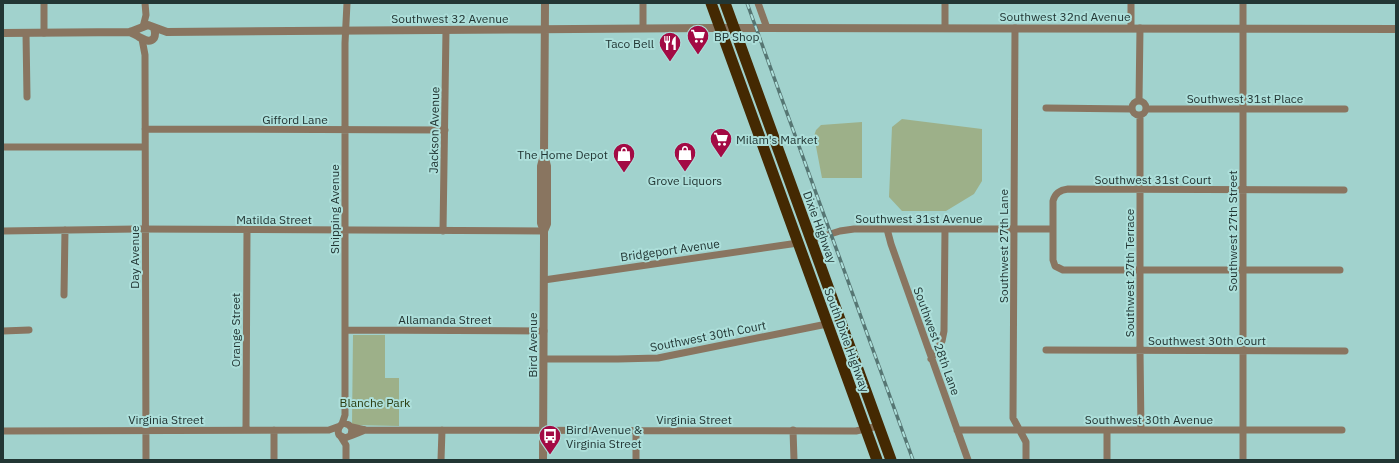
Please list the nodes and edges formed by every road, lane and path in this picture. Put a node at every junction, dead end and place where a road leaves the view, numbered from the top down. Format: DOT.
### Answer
graph roads {
  1 [pos="44,3"];
  2 [pos="145,3"];
  3 [pos="347,3"];
  4 [pos="545,3"];
  5 [pos="643,3"];
  6 [pos="711,3"];
  7 [pos="725,3"];
  8 [pos="758,3"];
  9 [pos="945,3"];
  10 [pos="1131,3"];
  11 [pos="1243,3"];
  12 [pos="643,28"];
  13 [pos="720,28"];
  14 [pos="734,28"];
  15 [pos="767,28"];
  16 [pos="945,28"];
  17 [pos="1015,28"];
  18 [pos="1131,28"];
  19 [pos="1140,28"];
  20 [pos="545,29"];
  21 [pos="1243,29"];
  22 [pos="1396,29"];
  23 [pos="446,30"];
  24 [pos="346,31"];
  25 [pos="3,33"];
  26 [pos="26,33"];
  27 [pos="44,33"];
  28 [pos="147,33"];
  29 [pos="27,97"];
  30 [pos="1139,101"];
  31 [pos="1046,108"];
  32 [pos="1132,109"];
  33 [pos="1146,109"];
  34 [pos="1243,109"];
  35 [pos="1345,109"];
  36 [pos="1140,115"];
  37 [pos="145,129"];
  38 [pos="345,130"];
  39 [pos="445,130"];
  40 [pos="3,147"];
  41 [pos="145,147"];
  42 [pos="1140,190"];
  43 [pos="1243,190"];
  44 [pos="1344,190"];
  45 [pos="887,229"];
  46 [pos="945,229"];
  47 [pos="1014,229"];
  48 [pos="3,230"];
  49 [pos="65,230"];
  50 [pos="146,230"];
  51 [pos="247,230"];
  52 [pos="345,230"];
  53 [pos="1053,230"];
  54 [pos="443,231"];
  55 [pos="544,231"];
  56 [pos="811,240"];
  57 [pos="798,243"];
  58 [pos="1140,270"];
  59 [pos="1243,270"];
  60 [pos="1340,270"];
  61 [pos="544,280"];
  62 [pos="64,295"];
  63 [pos="827,324"];
  64 [pos="29,330"];
  65 [pos="345,330"];
  66 [pos="3,331"];
  67 [pos="544,331"];
  68 [pos="1046,350"];
  69 [pos="1140,351"];
  70 [pos="1243,351"];
  71 [pos="1345,351"];
  72 [pos="931,358"];
  73 [pos="544,359"];
  74 [pos="878,426"];
  75 [pos="347,429"];
  76 [pos="865,429"];
  77 [pos="146,430"];
  78 [pos="246,430"];
  79 [pos="274,430"];
  80 [pos="329,430"];
  81 [pos="442,430"];
  82 [pos="544,430"];
  83 [pos="636,430"];
  84 [pos="794,430"];
  85 [pos="957,430"];
  86 [pos="1141,430"];
  87 [pos="1243,430"];
  88 [pos="1342,430"];
  89 [pos="3,431"];
  90 [pos="1020,431"];
  91 [pos="1107,431"];
  92 [pos="340,436"];
  93 [pos="346,445"];
  94 [pos="146,460"];
  95 [pos="274,460"];
  96 [pos="346,460"];
  97 [pos="441,460"];
  98 [pos="543,460"];
  99 [pos="636,460"];
  100 [pos="794,460"];
  101 [pos="877,460"];
  102 [pos="891,460"];
  103 [pos="968,460"];
  104 [pos="1026,460"];
  105 [pos="1107,460"];
  106 [pos="1243,460"];
  1 -- 27 [label="street"];
  2 -- 28 [label="street, Day Avenue"];
  3 -- 24 [label="street, Shipping Avenue"];
  4 -- 20 [label="street, Bird Avenue"];
  5 -- 12 [label="street"];
  6 -- 13 [label="highway, South Dixie Highway"];
  7 -- 14 [label="highway, Dixie Highway"];
  8 -- 15 [label="street"];
  9 -- 16 [label="street"];
  10 -- 18 [label="street"];
  11 -- 21 [label="street, Southwest 27th Street"];
  12 -- 13 [label="street, Southwest 32 Avenue"];
  12 -- 20 [label="street, Southwest 32 Avenue"];
  13 -- 14 [label="street, Southwest 32 Avenue"];
  13 -- 57 [label="highway, South Dixie Highway"];
  14 -- 15 [label="street, Southwest 32nd Avenue"];
  14 -- 56 [label="highway, Dixie Highway"];
  15 -- 16 [label="street, Southwest 32nd Avenue"];
  16 -- 17 [label="street, Southwest 32nd Avenue"];
  17 -- 18 [label="street, Southwest 32nd Avenue"];
  17 -- 47 [label="street, Southwest 27th Lane"];
  18 -- 19 [label="street, Southwest 32nd Avenue"];
  19 -- 21 [label="street, Southwest 32nd Avenue"];
  19 -- 30 [label="street"];
  20 -- 23 [label="street, Southwest 32 Avenue"];
  20 -- 55 [label="street, Bird Avenue"];
  21 -- 22 [label="street, Southwest 32nd Avenue"];
  21 -- 34 [label="street, Southwest 27th Street"];
  23 -- 24 [label="street, Southwest 32 Avenue"];
  23 -- 39 [label="street, Jackson Avenue"];
  24 -- 28 [label="street, Southwest 32 Avenue"];
  24 -- 38 [label="street, Shipping Avenue"];
  25 -- 26 [label="street, Southwest 32 Avenue"];
  26 -- 27 [label="street, Southwest 32 Avenue"];
  26 -- 29 [label="street"];
  27 -- 28 [label="street, Southwest 32 Avenue"];
  28 -- 37 [label="street, Day Avenue"];
  30 -- 32 [label="street"];
  30 -- 33 [label="street"];
  31 -- 32 [label="street"];
  32 -- 36 [label="street"];
  33 -- 34 [label="street, Southwest 31st Place"];
  33 -- 36 [label="street"];
  34 -- 35 [label="street, Southwest 31st Place"];
  34 -- 43 [label="street, Southwest 27th Street"];
  36 -- 42 [label="street, Southwest 27th Terrace"];
  37 -- 38 [label="street, Gifford Lane"];
  37 -- 41 [label="street, Day Avenue"];
  38 -- 39 [label="street, Gifford Lane"];
  38 -- 52 [label="street, Shipping Avenue"];
  39 -- 54 [label="street, Jackson Avenue"];
  40 -- 41 [label="street"];
  41 -- 50 [label="street, Day Avenue"];
  42 -- 43 [label="street, Southwest 31st Court"];
  42 -- 53 [label="street, Southwest 31st Court"];
  42 -- 58 [label="street, Southwest 27th Terrace"];
  43 -- 44 [label="street, Southwest 31st Court"];
  43 -- 59 [label="street, Southwest 27th Street"];
  45 -- 46 [label="street, Southwest 31st Avenue"];
  45 -- 56 [label="street, Southwest 31st Avenue"];
  45 -- 72 [label="street, Southwest 28th Lane"];
  46 -- 47 [label="street, Southwest 31st Avenue"];
  46 -- 72 [label="street"];
  47 -- 53 [label="street, Southwest 31st Avenue"];
  47 -- 90 [label="street, Southwest 27th Lane"];
  48 -- 49 [label="street, Matilda Street"];
  49 -- 50 [label="street, Matilda Street"];
  49 -- 62 [label="street"];
  50 -- 51 [label="street, Matilda Street"];
  50 -- 77 [label="street, Day Avenue"];
  51 -- 52 [label="street, Matilda Street"];
  51 -- 78 [label="street, Orange Street"];
  52 -- 54 [label="street, Matilda Street"];
  52 -- 65 [label="street, Shipping Avenue"];
  53 -- 58 [label="street"];
  54 -- 55 [label="street, Matilda Street"];
  55 -- 61 [label="street, Bird Avenue"];
  56 -- 74 [label="highway, Dixie Highway"];
  57 -- 61 [label="street, Bridgeport Avenue"];
  57 -- 63 [label="highway, South Dixie Highway"];
  58 -- 59 [label="street"];
  58 -- 69 [label="street, Southwest 27th Terrace"];
  59 -- 60 [label="street"];
  59 -- 70 [label="street, Southwest 27th Street"];
  61 -- 67 [label="street, Bird Avenue"];
  63 -- 73 [label="street, Southwest 30th Court"];
  63 -- 76 [label="highway, South Dixie Highway"];
  64 -- 66 [label="street"];
  65 -- 67 [label="street, Allamanda Street"];
  65 -- 75 [label="street, Shipping Avenue"];
  67 -- 73 [label="street, Bird Avenue"];
  68 -- 69 [label="street, Southwest 30th Court"];
  69 -- 70 [label="street, Southwest 30th Court"];
  69 -- 86 [label="street, Southwest 27th Terrace"];
  70 -- 71 [label="street, Southwest 30th Court"];
  70 -- 87 [label="street, Southwest 27th Street"];
  72 -- 85 [label="street, Southwest 28th Lane"];
  73 -- 82 [label="street, Bird Avenue"];
  74 -- 76 [label="street, Virginia Street"];
  74 -- 102 [label="highway, Dixie Highway"];
  75 -- 80 [label="street, Virginia Street"];
  75 -- 81 [label="street, Virginia Street"];
  75 -- 92 [label="street"];
  75 -- 92 [label="street"];
  75 -- 93 [label="street"];
  76 -- 84 [label="street, Virginia Street"];
  76 -- 101 [label="highway, South Dixie Highway"];
  77 -- 78 [label="street, Virginia Street"];
  77 -- 89 [label="street, Virginia Street"];
  77 -- 94 [label="street, Day Avenue"];
  78 -- 79 [label="street, Virginia Street"];
  79 -- 80 [label="street, Virginia Street"];
  79 -- 95 [label="street"];
  80 -- 92 [label="street, Virginia Street"];
  81 -- 82 [label="street, Virginia Street"];
  81 -- 97 [label="street"];
  82 -- 83 [label="street, Virginia Street"];
  82 -- 98 [label="street, Bird Avenue"];
  83 -- 84 [label="street, Virginia Street"];
  83 -- 99 [label="street"];
  84 -- 100 [label="street"];
  85 -- 90 [label="street, Southwest 30th Avenue"];
  85 -- 103 [label="street, Southwest 28th Lane"];
  86 -- 87 [label="street, Southwest 30th Avenue"];
  86 -- 91 [label="street, Southwest 30th Avenue"];
  87 -- 88 [label="street, Southwest 30th Avenue"];
  87 -- 106 [label="street, Southwest 27th Street"];
  90 -- 91 [label="street, Southwest 30th Avenue"];
  90 -- 104 [label="street, Southwest 27th Lane"];
  91 -- 105 [label="street"];
  92 -- 93 [label="street"];
  93 -- 96 [label="street"];
}
